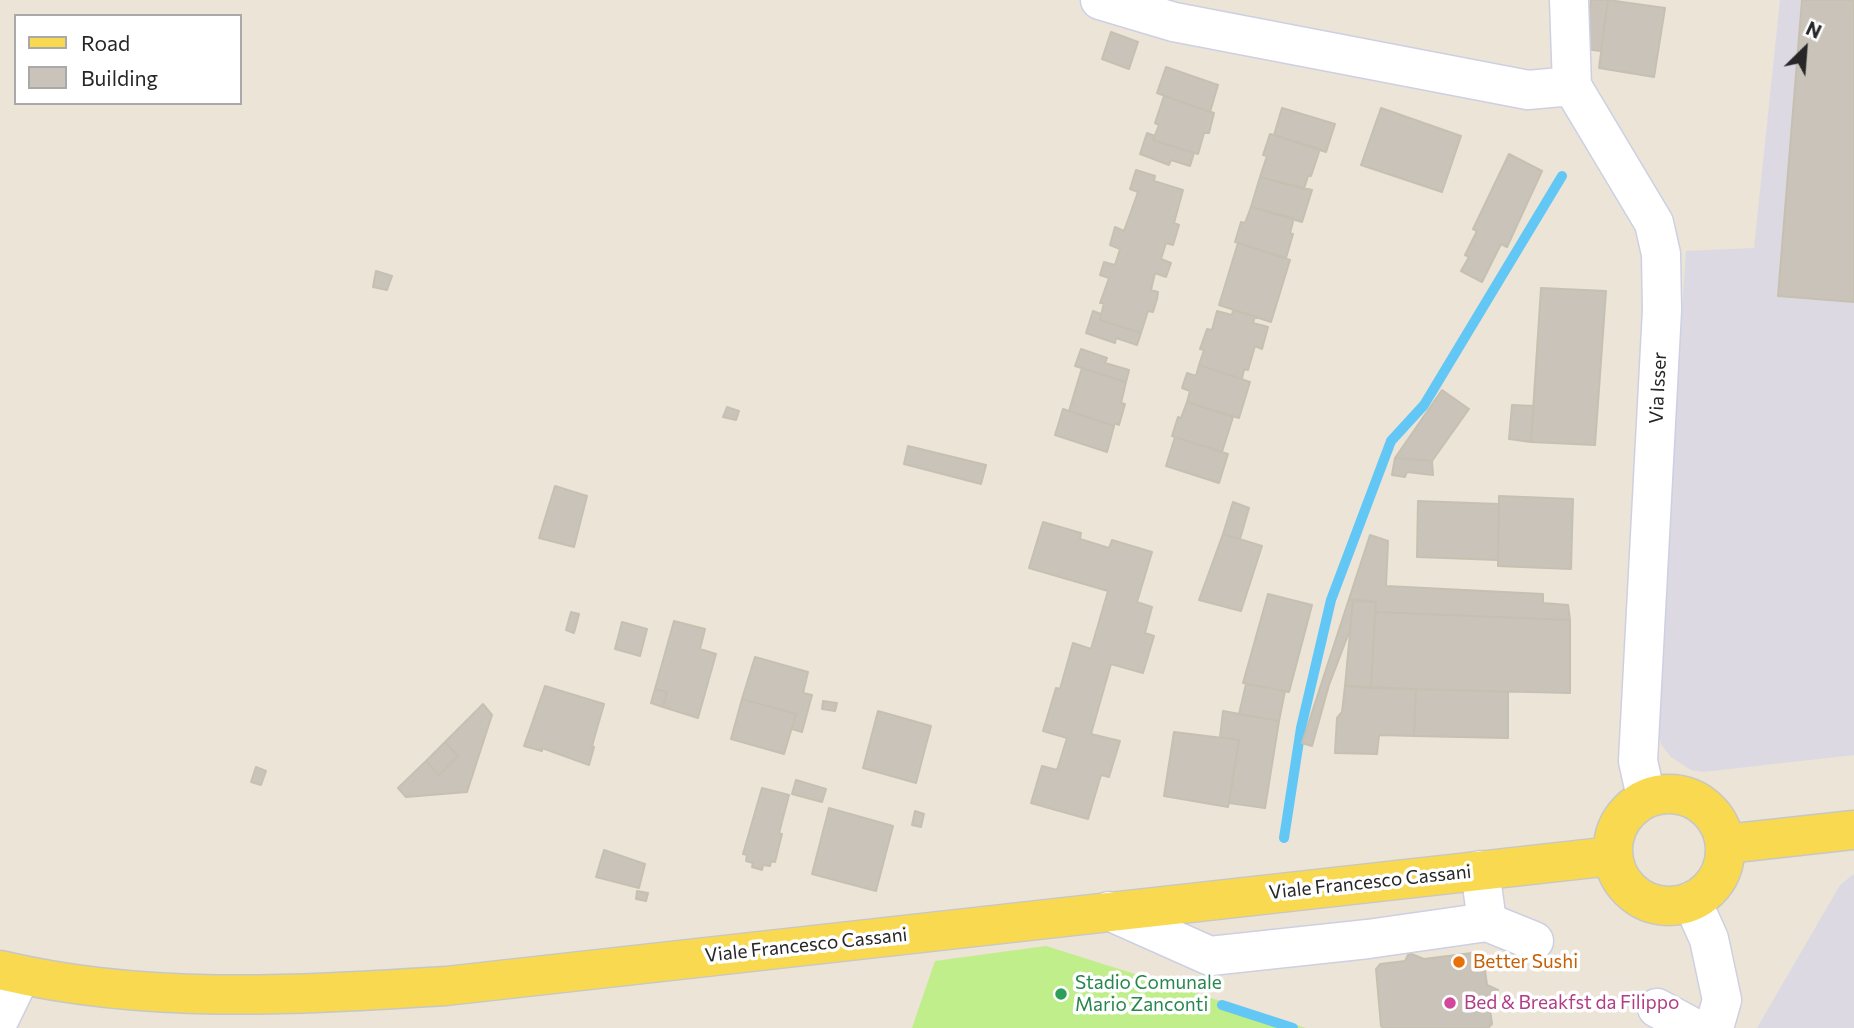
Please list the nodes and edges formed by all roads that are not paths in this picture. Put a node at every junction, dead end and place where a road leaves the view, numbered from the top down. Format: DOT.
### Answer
graph roads {
  1 [pos="1100,0"];
  2 [pos="1569,0"];
  3 [pos="1572,86"];
  4 [pos="1646,797"];
  5 [pos="1854,830"];
  6 [pos="1727,844"];
  7 [pos="1612,856"];
  8 [pos="1480,870"];
  9 [pos="1692,901"];
  10 [pos="1109,911"];
  11 [pos="1487,922"];
  12 [pos="1534,941"];
  13 [pos="11,973"];
  14 [pos="1657,1008"];
  15 [pos="0,1018"];
  16 [pos="1694,1028"];
  17 [pos="1714,1028"];
  1 -- 3 [label="street"];
  2 -- 3 [label="street, Via Isser"];
  3 -- 4 [label="street, Via Isser"];
  4 -- 6 [label="main road"];
  4 -- 7 [label="main road"];
  5 -- 6 [label="main road"];
  6 -- 9 [label="main road"];
  7 -- 8 [label="main road, Viale Francesco Cassani"];
  7 -- 9 [label="main road"];
  8 -- 10 [label="main road, Viale Francesco Cassani"];
  8 -- 11 [label="street"];
  9 -- 17 [label="street"];
  10 -- 11 [label="street"];
  10 -- 13 [label="main road, Viale Francesco Cassani"];
  11 -- 12 [label="street"];
  13 -- 15 [label="street"];
  14 -- 16 [label="street"];
}
